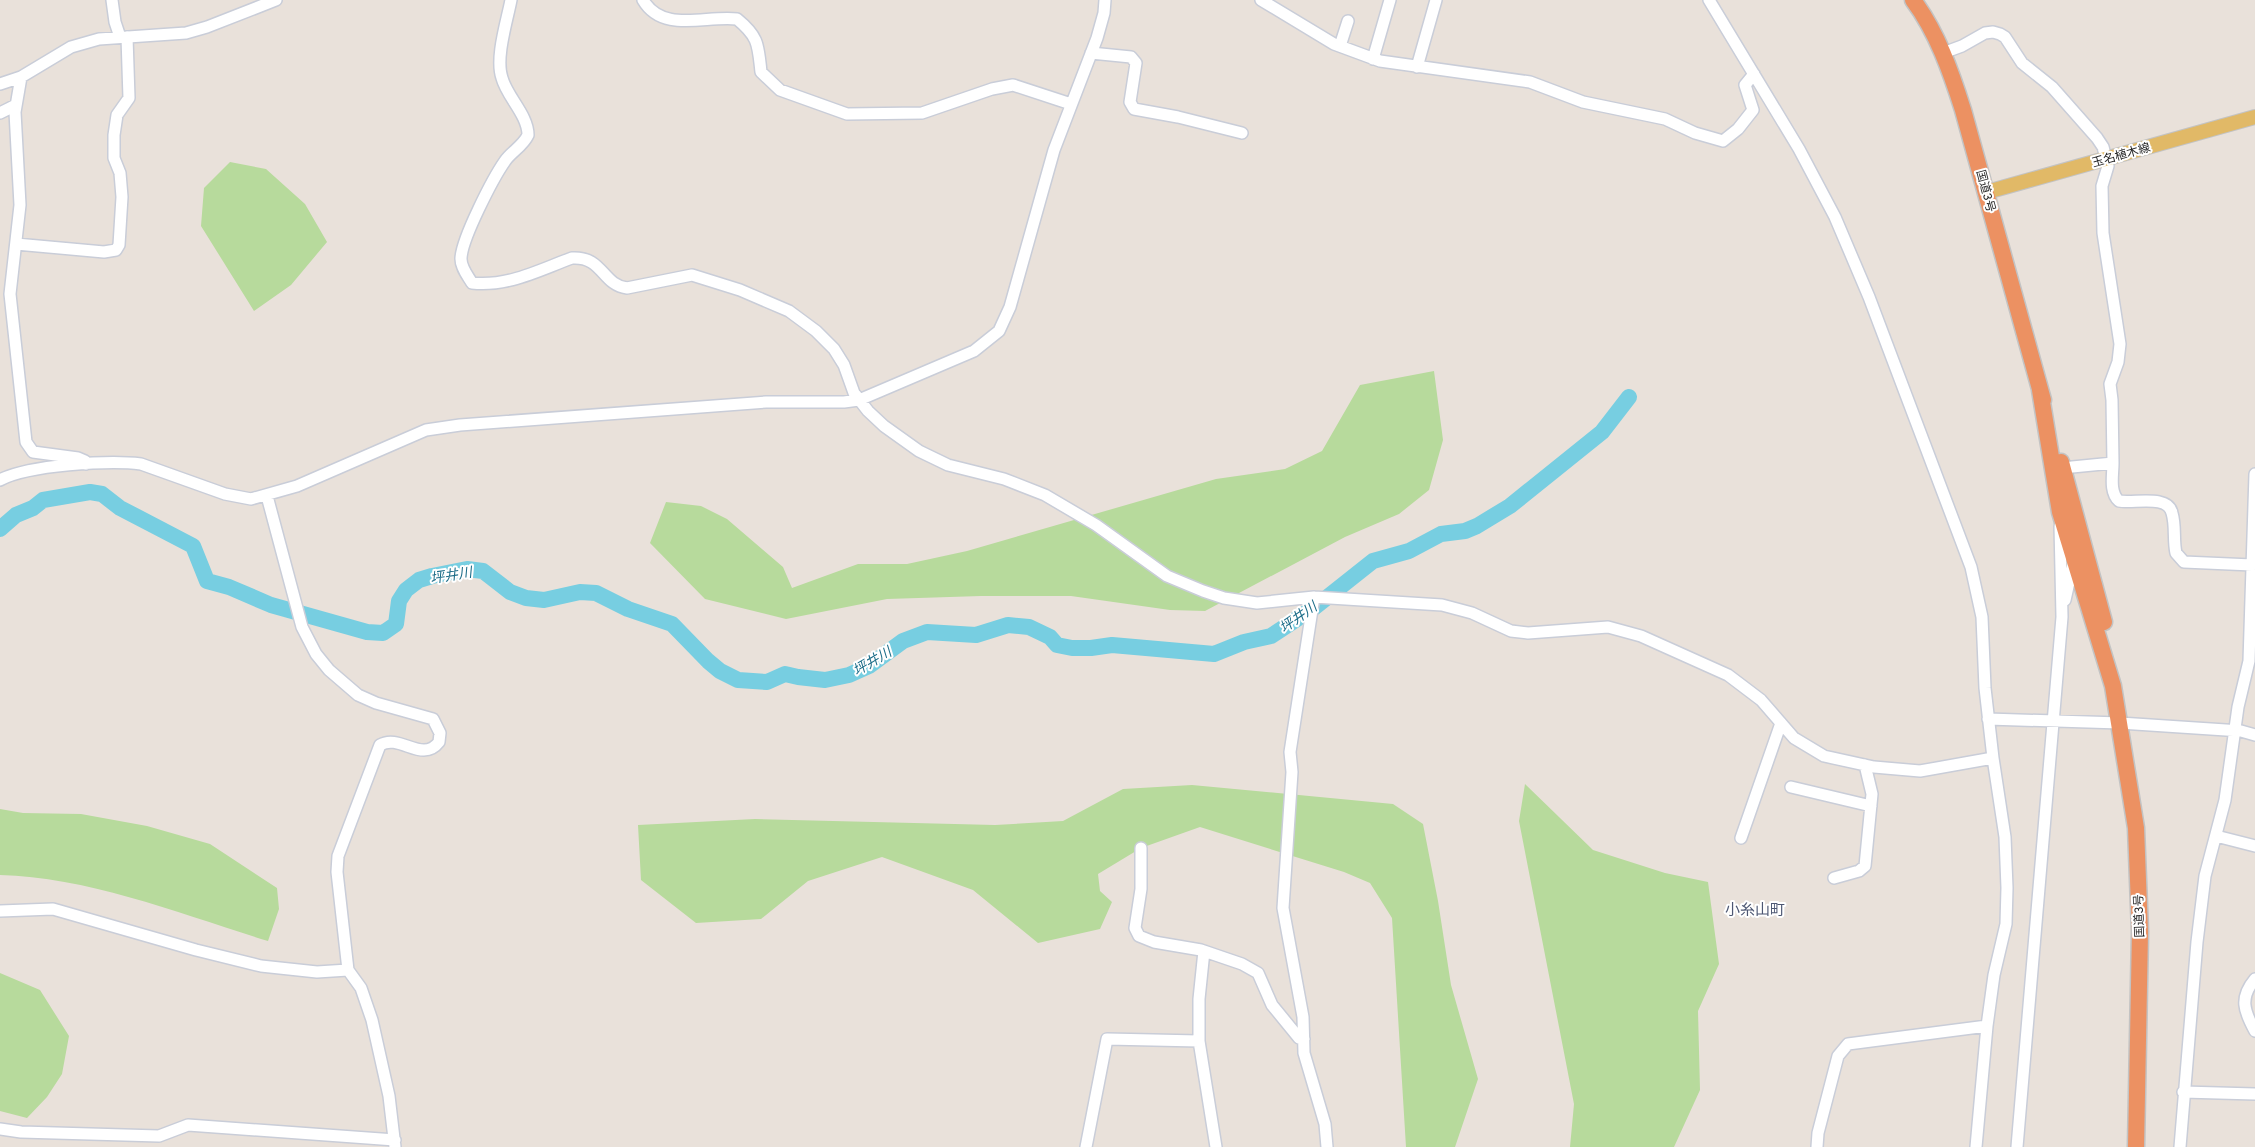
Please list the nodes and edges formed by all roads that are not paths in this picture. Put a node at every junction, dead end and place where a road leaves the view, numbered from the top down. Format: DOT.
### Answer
graph roads {
  1 [pos="112,0"];
  2 [pos="276,0"];
  3 [pos="511,0"];
  4 [pos="643,0"];
  5 [pos="1105,0"];
  6 [pos="1262,0"];
  7 [pos="1390,0"];
  8 [pos="1436,0"];
  9 [pos="1710,0"];
  10 [pos="1913,0"];
  11 [pos="1276,4"];
  12 [pos="1348,21"];
  13 [pos="124,37"];
  14 [pos="1340,46"];
  15 [pos="1091,53"];
  16 [pos="1943,53"];
  17 [pos="1374,59"];
  18 [pos="1417,67"];
  19 [pos="1754,74"];
  20 [pos="21,77"];
  21 [pos="0,84"];
  22 [pos="1071,104"];
  23 [pos="16,105"];
  24 [pos="0,113"];
  25 [pos="2255,117"];
  26 [pos="1242,133"];
  27 [pos="2106,159"];
  28 [pos="1987,192"];
  29 [pos="16,244"];
  30 [pos="2040,390"];
  31 [pos="859,400"];
  32 [pos="2113,463"];
  33 [pos="86,464"];
  34 [pos="2062,468"];
  35 [pos="2255,474"];
  36 [pos="0,480"];
  37 [pos="267,496"];
  38 [pos="2060,512"];
  39 [pos="2078,526"];
  40 [pos="2074,558"];
  41 [pos="2253,563"];
  42 [pos="1314,597"];
  43 [pos="2062,617"];
  44 [pos="2113,686"];
  45 [pos="1988,719"];
  46 [pos="2054,722"];
  47 [pos="1781,723"];
  48 [pos="2120,723"];
  49 [pos="2234,731"];
  50 [pos="2255,735"];
  51 [pos="1992,758"];
  52 [pos="1865,765"];
  53 [pos="1791,788"];
  54 [pos="1871,806"];
  55 [pos="2216,836"];
  56 [pos="1741,838"];
  57 [pos="2255,846"];
  58 [pos="1141,848"];
  59 [pos="1834,878"];
  60 [pos="0,911"];
  61 [pos="1204,951"];
  62 [pos="348,970"];
  63 [pos="2255,979"];
  64 [pos="1987,1026"];
  65 [pos="2255,1031"];
  66 [pos="1304,1039"];
  67 [pos="1199,1041"];
  68 [pos="2183,1092"];
  69 [pos="2255,1094"];
  70 [pos="0,1129"];
  71 [pos="395,1144"];
  72 [pos="1086,1147"];
  73 [pos="1216,1147"];
  74 [pos="1327,1147"];
  75 [pos="1817,1147"];
  76 [pos="1976,1147"];
  77 [pos="2017,1147"];
  78 [pos="2136,1147"];
  79 [pos="2180,1147"];
  1 -- 13 [label="street"];
  2 -- 13 [label="street"];
  3 -- 31 [label="street"];
  4 -- 22 [label="street"];
  5 -- 15 [label="street"];
  6 -- 11 [label="street"];
  7 -- 17 [label="street"];
  8 -- 18 [label="street"];
  9 -- 19 [label="street"];
  10 -- 16 [label="highway, 国道3号"];
  11 -- 14 [label="street"];
  12 -- 14 [label="street"];
  13 -- 20 [label="street"];
  13 -- 29 [label="street"];
  14 -- 17 [label="street"];
  15 -- 22 [label="street"];
  15 -- 26 [label="street"];
  16 -- 27 [label="street"];
  16 -- 28 [label="highway, 国道3号"];
  17 -- 18 [label="street"];
  18 -- 19 [label="street"];
  19 -- 45 [label="street"];
  20 -- 21 [label="street"];
  20 -- 23 [label="street"];
  22 -- 31 [label="street"];
  23 -- 24 [label="street"];
  23 -- 29 [label="street"];
  25 -- 27 [label="main road, 玉名植木線"];
  27 -- 28 [label="main road, 玉名植木線"];
  27 -- 32 [label="street"];
  28 -- 30 [label="highway, 国道3号"];
  29 -- 33 [label="street"];
  30 -- 34 [label="highway, 国道3号"];
  30 -- 38 [label="highway, 国道3号"];
  31 -- 37 [label="street"];
  31 -- 42 [label="street"];
  32 -- 34 [label="street"];
  32 -- 41 [label="street"];
  33 -- 36 [label="street"];
  33 -- 37 [label="street"];
  34 -- 39 [label="highway, 国道3号"];
  35 -- 41 [label="street"];
  37 -- 62 [label="street"];
  38 -- 40 [label="highway, 国道3号"];
  38 -- 43 [label="street"];
  39 -- 40 [label="street"];
  39 -- 44 [label="highway, 国道3号"];
  40 -- 43 [label="street"];
  40 -- 44 [label="highway, 国道3号"];
  41 -- 49 [label="street"];
  42 -- 47 [label="street"];
  42 -- 66 [label="street"];
  43 -- 46 [label="street"];
  44 -- 48 [label="highway, 国道3号"];
  45 -- 46 [label="street"];
  45 -- 51 [label="street"];
  46 -- 48 [label="street"];
  46 -- 77 [label="street"];
  47 -- 52 [label="street"];
  47 -- 56 [label="street"];
  48 -- 49 [label="street"];
  48 -- 78 [label="highway, 国道3号"];
  49 -- 50 [label="street"];
  49 -- 55 [label="street"];
  51 -- 52 [label="street"];
  51 -- 64 [label="street"];
  52 -- 54 [label="street"];
  53 -- 54 [label="street"];
  54 -- 59 [label="street"];
  55 -- 57 [label="street"];
  55 -- 68 [label="street"];
  58 -- 61 [label="street"];
  60 -- 62 [label="street"];
  61 -- 66 [label="street"];
  61 -- 67 [label="street"];
  62 -- 71 [label="street"];
  63 -- 65 [label="street"];
  64 -- 75 [label="street"];
  64 -- 76 [label="street"];
  66 -- 74 [label="street"];
  67 -- 72 [label="street"];
  67 -- 73 [label="street"];
  68 -- 69 [label="street"];
  68 -- 79 [label="street"];
  70 -- 71 [label="street"];
}
